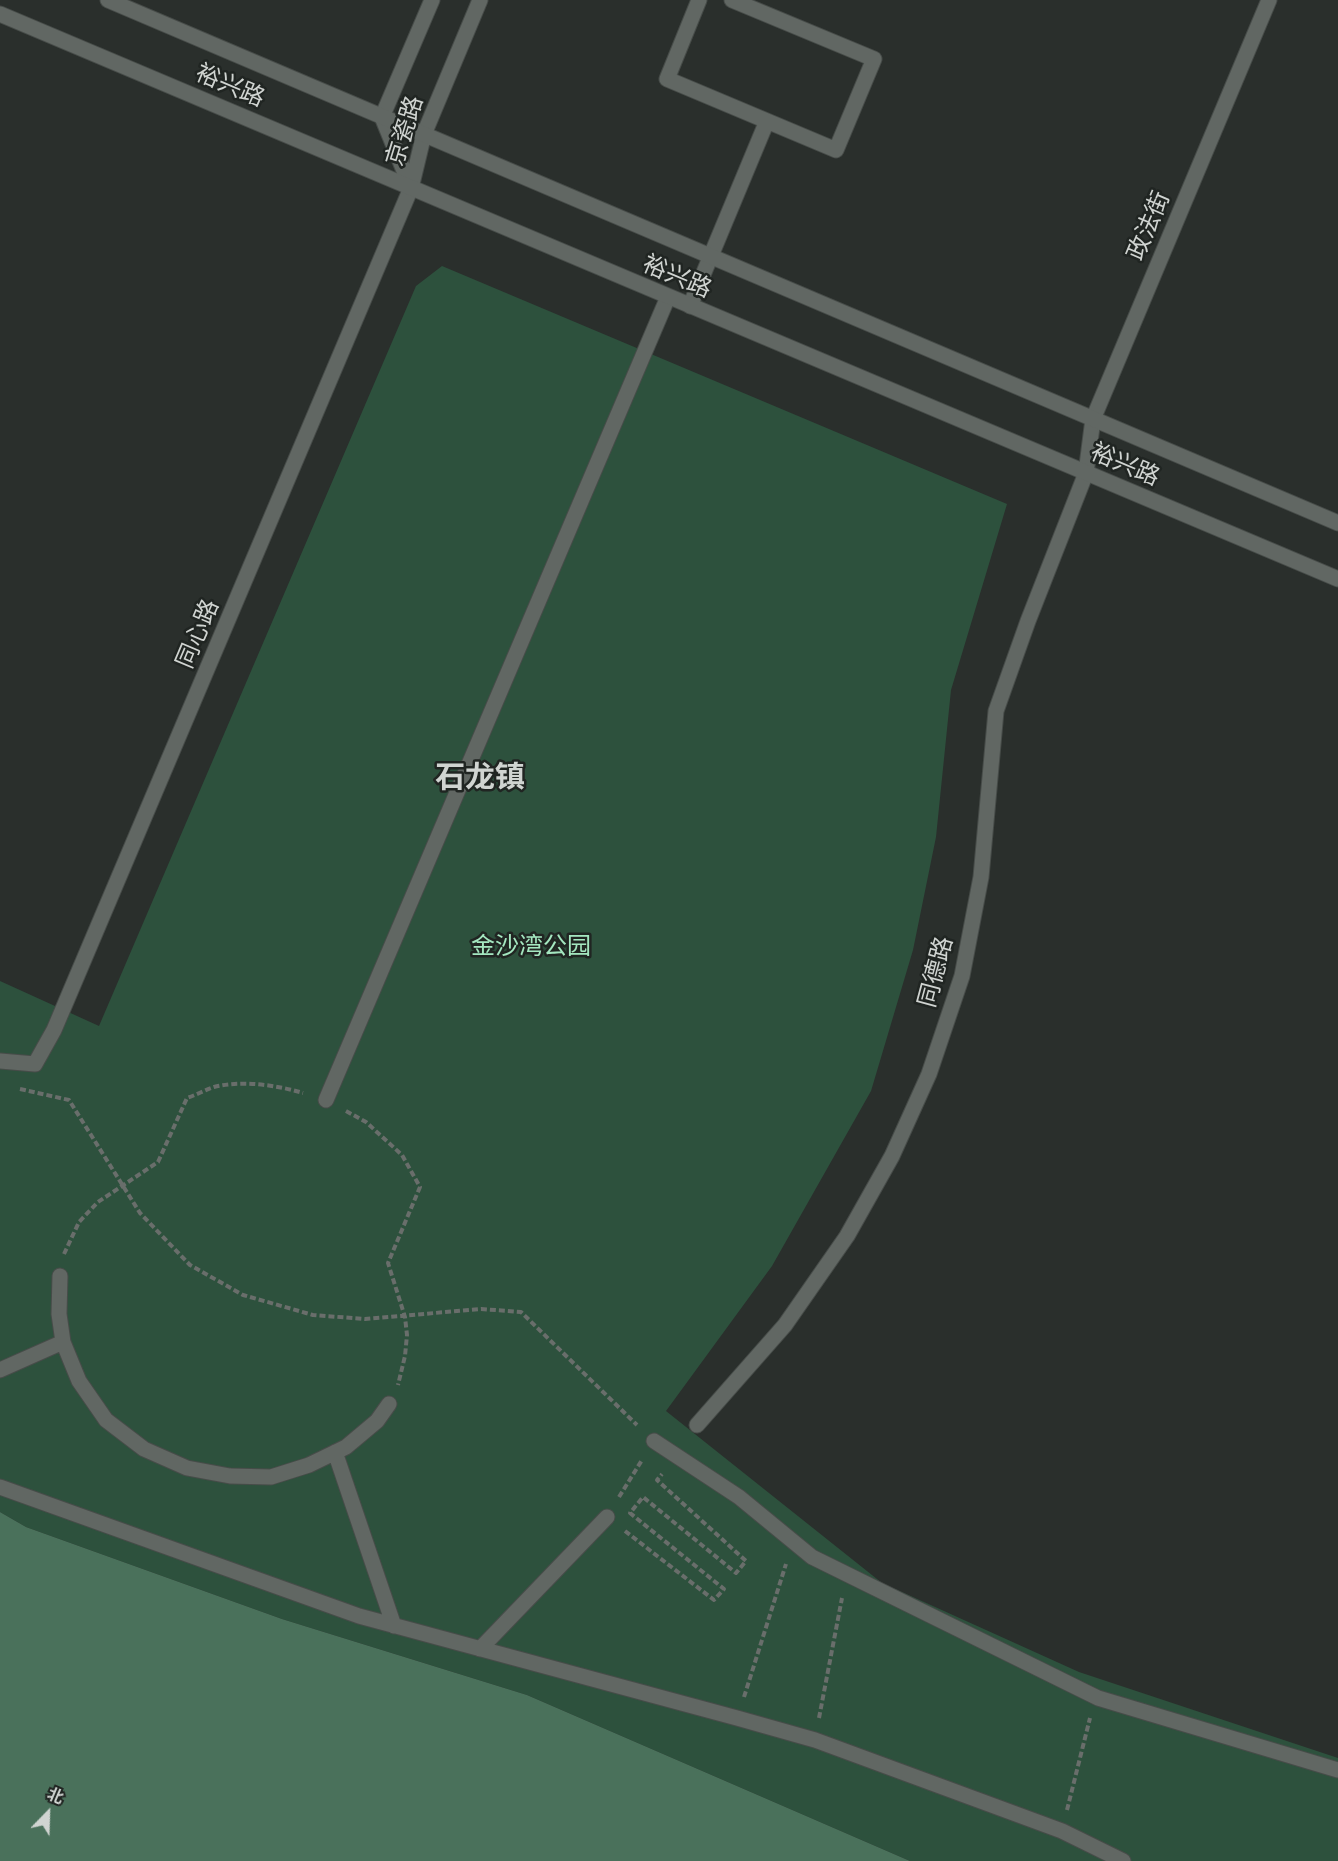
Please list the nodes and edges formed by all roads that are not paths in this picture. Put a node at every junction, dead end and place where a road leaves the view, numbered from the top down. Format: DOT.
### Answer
graph roads {
  1 [pos="108,0"];
  2 [pos="432,0"];
  3 [pos="480,0"];
  4 [pos="699,0"];
  5 [pos="732,0"];
  6 [pos="1269,0"];
  7 [pos="0,14"];
  8 [pos="382,117"];
  9 [pos="767,121"];
  10 [pos="424,134"];
  11 [pos="411,188"];
  12 [pos="711,256"];
  13 [pos="668,297"];
  14 [pos="690,306"];
  15 [pos="1093,419"];
  16 [pos="1086,473"];
  17 [pos="1338,523"];
  18 [pos="1338,579"];
  19 [pos="0,1061"];
  20 [pos="326,1100"];
  21 [pos="60,1276"];
  22 [pos="63,1342"];
  23 [pos="0,1370"];
  24 [pos="388,1404"];
  25 [pos="697,1425"];
  26 [pos="654,1441"];
  27 [pos="335,1452"];
  28 [pos="0,1487"];
  29 [pos="607,1517"];
  30 [pos="394,1626"];
  31 [pos="480,1649"];
  32 [pos="1338,1770"];
  33 [pos="1123,1861"];
  1 -- 8 [label="street, 裕兴路"];
  2 -- 8 [label="street, 京瓷路"];
  3 -- 10 [label="street, 京瓷路"];
  4 -- 9 [label="street"];
  5 -- 9 [label="street"];
  6 -- 15 [label="street, 政法街"];
  7 -- 11 [label="street, 裕兴路"];
  8 -- 10 [label="street, 裕兴路"];
  8 -- 11 [label="street, 京瓷路"];
  9 -- 12 [label="street"];
  10 -- 11 [label="street, 京瓷路"];
  10 -- 12 [label="street, 裕兴路"];
  11 -- 13 [label="street, 裕兴路"];
  11 -- 19 [label="street, 同心路"];
  12 -- 14 [label="street"];
  12 -- 15 [label="street, 裕兴路"];
  13 -- 14 [label="street, 裕兴路"];
  13 -- 20 [label="street"];
  14 -- 16 [label="street, 裕兴路"];
  15 -- 16 [label="street, 政法街"];
  15 -- 17 [label="street, 裕兴路"];
  16 -- 18 [label="street, 裕兴路"];
  16 -- 25 [label="street, 同德路"];
  21 -- 22 [label="street"];
  22 -- 23 [label="street"];
  22 -- 27 [label="street"];
  24 -- 27 [label="street"];
  26 -- 32 [label="street"];
  27 -- 30 [label="street"];
  28 -- 30 [label="street"];
  29 -- 31 [label="street"];
  30 -- 31 [label="street"];
  31 -- 33 [label="street"];
}
